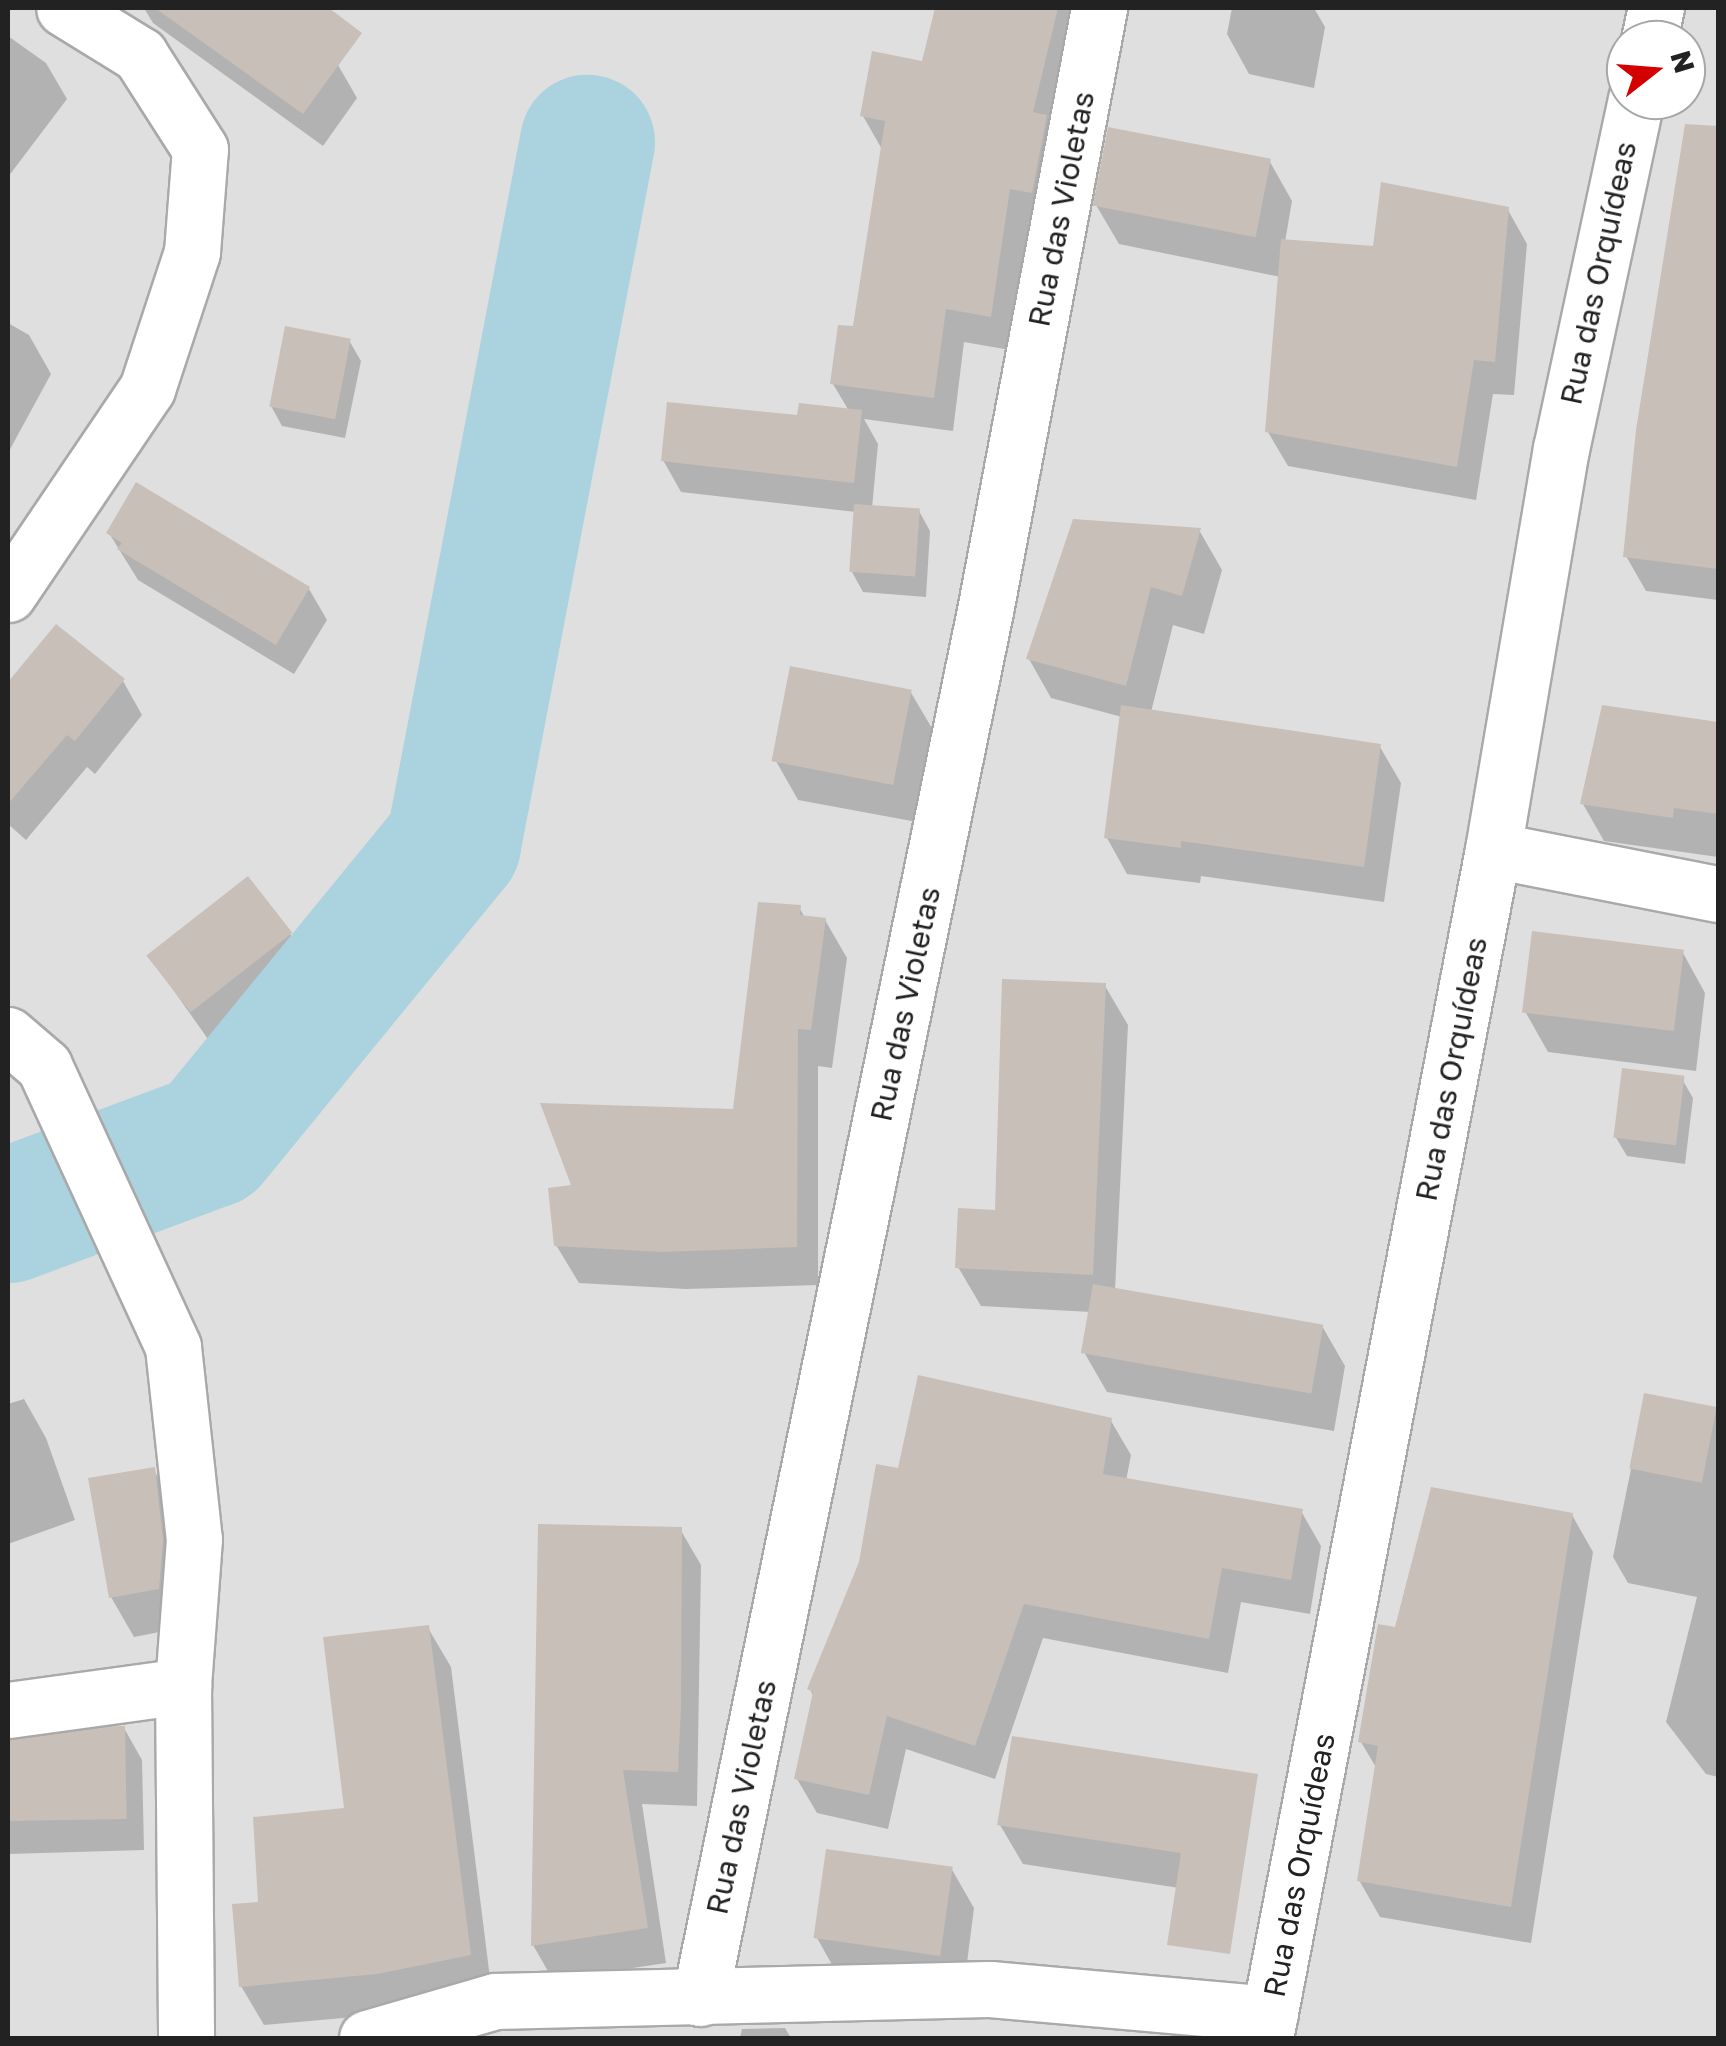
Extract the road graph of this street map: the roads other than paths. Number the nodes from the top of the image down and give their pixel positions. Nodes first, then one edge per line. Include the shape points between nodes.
1 (64, 8) edge
2 (1099, 8) edge
3 (1632, 120) edge
4 (8, 594) edge
5 (1492, 850) junction
6 (1718, 894) edge
7 (8, 1035) edge
8 (184, 1686) junction
9 (8, 1710) edge
10 (700, 1998) junction
11 (1268, 2026) edge
12 (186, 2038) edge
13 (367, 2038) edge

1 - 4 street via 140,55 200,149 192,252 147,389
2 - 10 street, Rua das Violetas via 986,612
3 - 5 street, Rua das Orquídeas via 1560,449
5 - 6 street
5 - 11 street, Rua das Orquídeas
7 - 8 street via 44,1066 173,1347 194,1540
8 - 9 street
8 - 12 street
10 - 11 street via 990,1988
10 - 13 street via 495,2001

